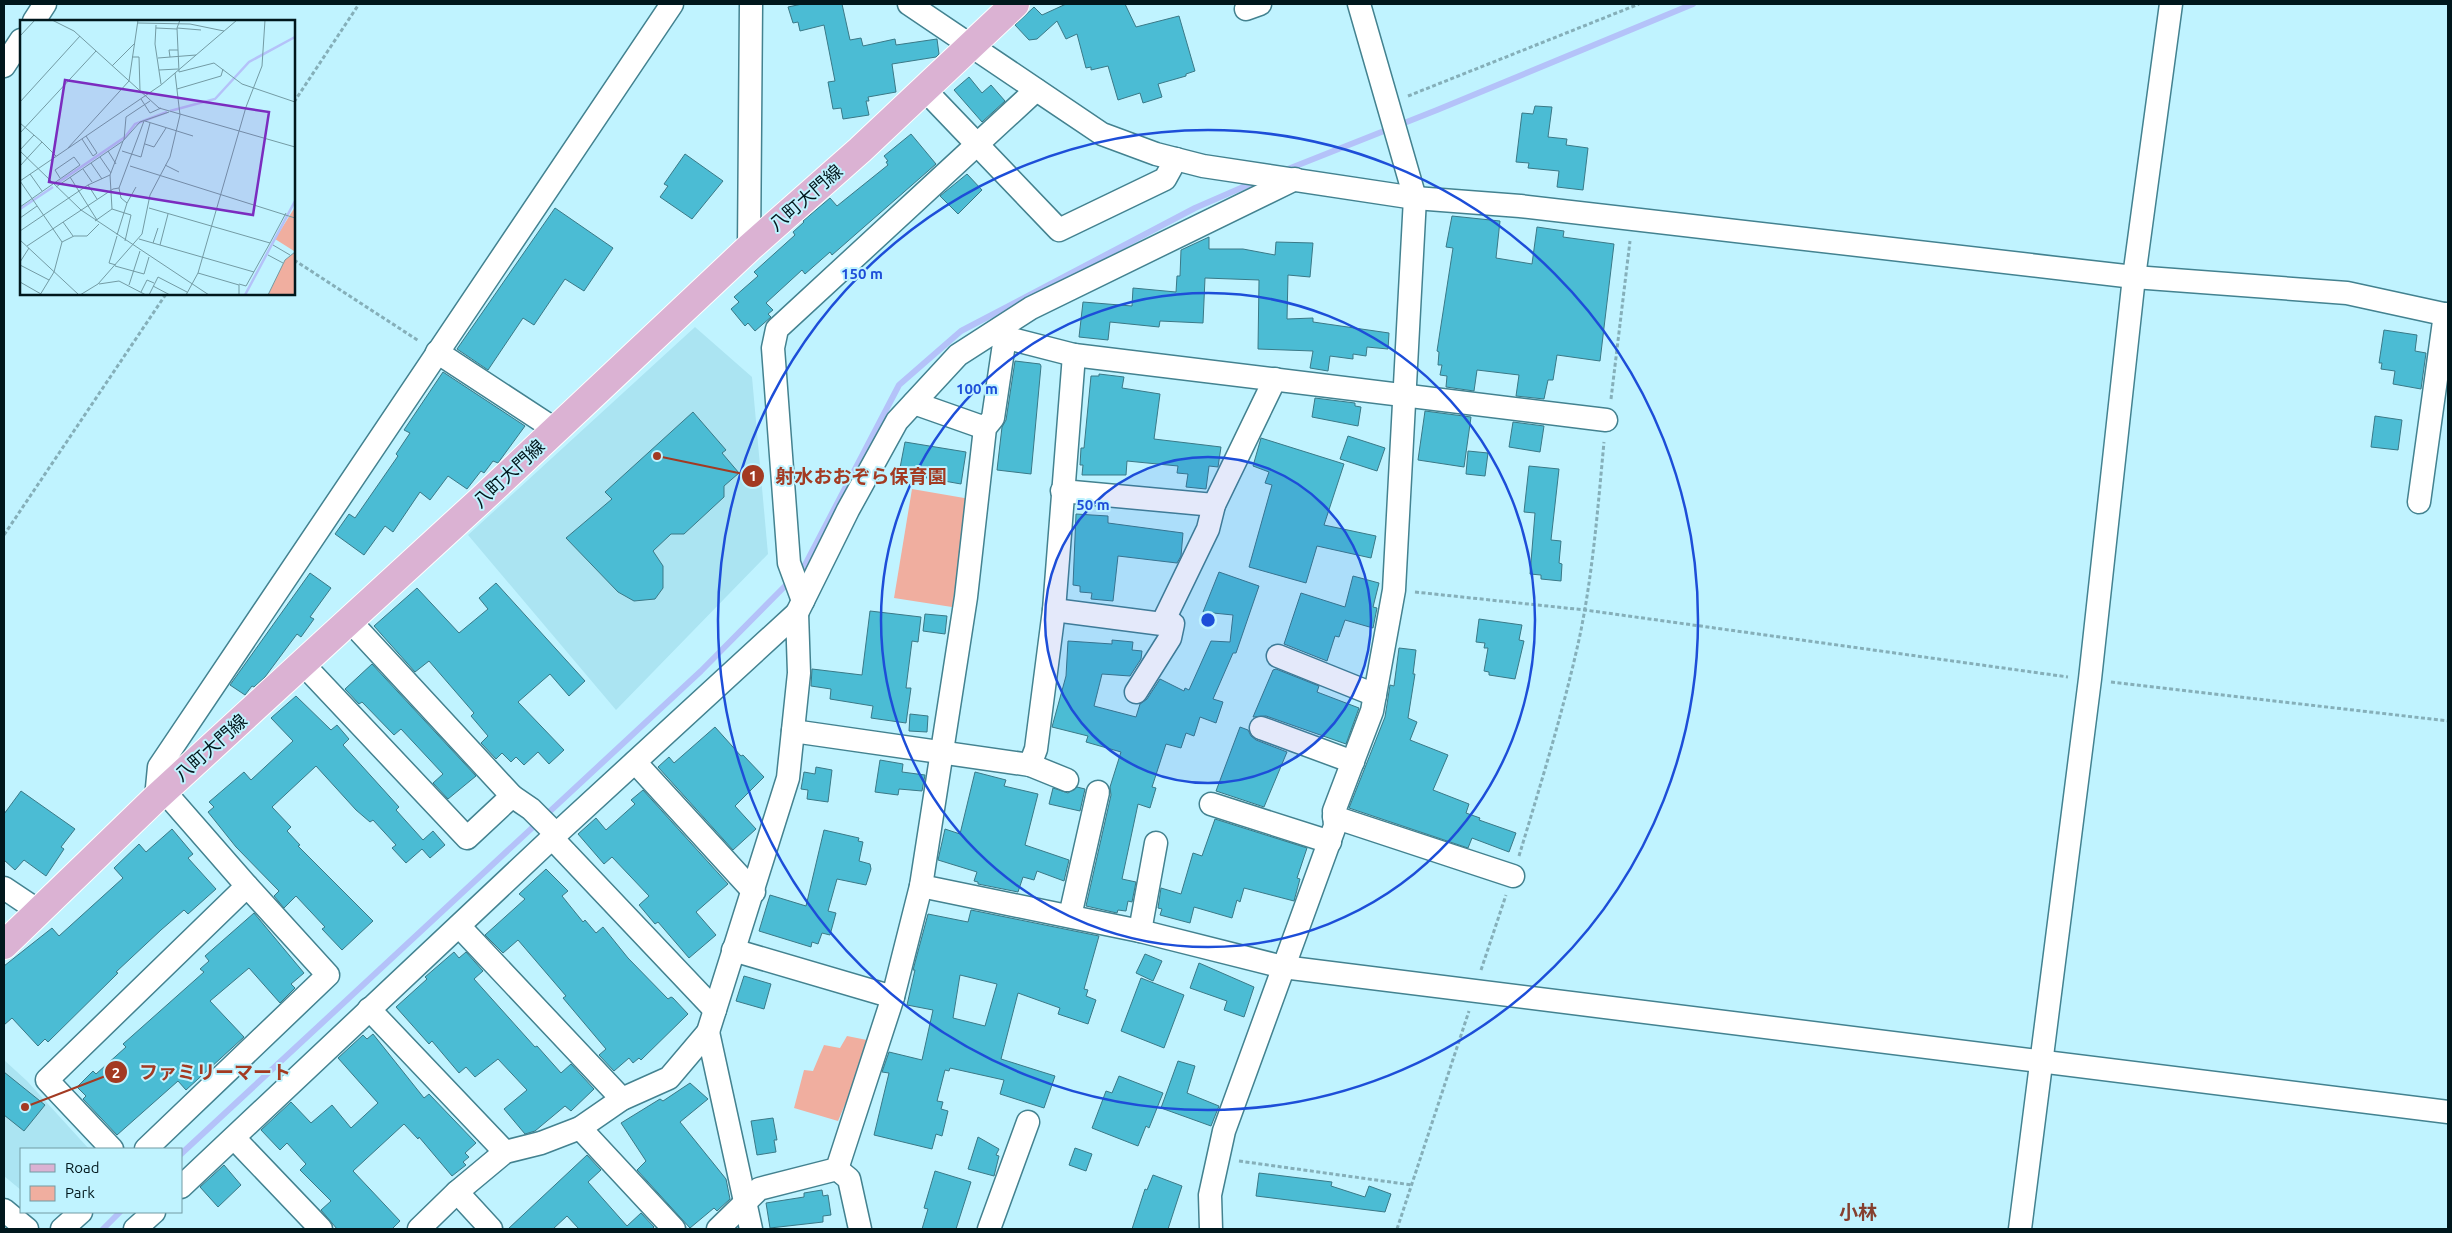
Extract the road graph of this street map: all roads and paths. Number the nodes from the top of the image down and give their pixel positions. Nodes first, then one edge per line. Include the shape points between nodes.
1 (45, 4) edge
2 (359, 4) edge
3 (672, 4) edge
4 (751, 4) edge
5 (909, 4) edge
6 (1015, 4) edge
7 (1359, 4) edge
8 (1639, 4) edge
9 (2171, 4) edge
10 (35, 20) edge
11 (20, 42) edge
12 (970, 47) junction
13 (4, 66) edge
14 (925, 90) junction
15 (1036, 90) junction
16 (295, 100) edge
17 (1388, 104) junction
18 (977, 145) junction
19 (1176, 159) junction
20 (1296, 179) junction
21 (1415, 198) junction
22 (1634, 219) junction
23 (749, 248) junction
24 (295, 261) edge
25 (2134, 277) junction
26 (165, 295) edge
27 (2447, 315) edge
28 (998, 335) junction
29 (437, 352) junction
30 (1074, 355) junction
31 (1275, 379) junction
32 (1406, 395) junction
33 (914, 403) junction
34 (1606, 420) junction
35 (985, 428) junction
36 (556, 430) junction
37 (1062, 491) junction
38 (2419, 502) dead end
39 (1214, 505) junction
40 (4, 535) edge
41 (1394, 590) junction
42 (800, 607) junction
43 (1054, 610) junction
44 (1584, 610) junction
45 (1165, 618) junction
46 (350, 620) junction
47 (1278, 656) dead end
48 (303, 664) junction
49 (2090, 679) junction
50 (1136, 692) dead end
51 (1375, 694) junction
52 (2448, 721) edge
53 (1261, 728) dead end
54 (793, 731) junction
55 (943, 752) junction
56 (635, 762) junction
57 (1353, 762) junction
58 (1030, 765) junction
59 (1067, 780) dead end
60 (1098, 792) dead end
61 (160, 794) junction
62 (512, 796) junction
63 (1211, 804) dead end
64 (1334, 817) junction
65 (546, 826) junction
66 (1330, 842) junction
67 (1156, 843) dead end
68 (1513, 876) junction
69 (247, 886) junction
70 (921, 886) junction
71 (4, 888) edge
72 (754, 892) junction
73 (40, 912) junction
74 (1070, 916) junction
75 (459, 926) junction
76 (1140, 931) junction
77 (4, 945) edge
78 (734, 950) junction
79 (1284, 967) junction
80 (1475, 990) junction
81 (893, 997) junction
82 (369, 1009) junction
83 (715, 1010) junction
84 (708, 1032) junction
85 (2042, 1060) junction
86 (622, 1099) junction
87 (2448, 1112) edge
88 (1028, 1122) dead end
89 (580, 1128) junction
90 (234, 1138) junction
91 (111, 1148) edge
92 (147, 1148) edge
93 (505, 1152) junction
94 (1218, 1159) junction
95 (837, 1169) junction
96 (1412, 1185) junction
97 (182, 1186) edge
98 (457, 1192) junction
99 (745, 1204) junction
100 (4, 1210) edge
101 (79, 1213) edge
102 (153, 1213) edge
103 (27, 1229) edge
104 (62, 1229) edge
105 (135, 1229) edge
106 (321, 1229) edge
107 (419, 1229) edge
108 (491, 1229) edge
109 (674, 1229) edge
110 (718, 1229) edge
111 (751, 1229) edge
112 (860, 1229) edge
113 (989, 1229) edge
114 (1211, 1229) edge
115 (1397, 1229) edge
116 (2020, 1229) edge

1 - 10 street
2 - 16 path
3 - 29 street
4 - 23 street
5 - 12 street
6 - 12 main road, 八町大門線
7 - 17 street
8 - 17 path
9 - 25 street
11 - 13 street
12 - 14 main road, 八町大門線
12 - 15 street
14 - 18 street
14 - 23 main road, 八町大門線
15 - 18 street
15 - 19 street via 1102,134
17 - 21 street
18 - 19 street via 1059,230 1165,179
18 - 42 street via 777,329 773,348 789,563
19 - 20 street
20 - 21 street
20 - 28 street via 1031,308
21 - 22 street
21 - 32 street
22 - 25 street
22 - 34 path
23 - 36 main road, 八町大門線
24 - 29 path
25 - 27 street via 2347,293
25 - 49 street
26 - 40 path
27 - 38 street
28 - 30 street
28 - 33 street via 958,355
28 - 35 street via 993,418
29 - 36 street
29 - 61 street via 160,767
30 - 31 street
30 - 37 street
31 - 32 street
31 - 39 street
32 - 34 street
32 - 41 street
33 - 35 street
33 - 42 street via 897,421
34 - 44 path
35 - 55 street via 966,597
36 - 46 main road, 八町大門線
37 - 39 street
37 - 43 street
39 - 45 street via 1208,529
41 - 44 path
41 - 51 street
42 - 54 street via 799,673
42 - 56 street
43 - 45 street via 1162,624
43 - 58 street via 1036,749
44 - 49 path
44 - 68 path via 1544,774
45 - 50 street via 1173,624 1170,638
46 - 48 main road, 八町大門線
46 - 62 street
47 - 51 street
48 - 61 main road, 八町大門線
48 - 62 street via 467,838
49 - 52 path
49 - 85 street
51 - 57 street
53 - 57 street
54 - 55 street
54 - 72 street via 788,778
55 - 58 street
55 - 70 street
56 - 65 street
56 - 72 street
57 - 64 street
58 - 59 street
60 - 74 street
61 - 69 street
61 - 73 main road, 八町大門線
62 - 65 street
63 - 66 street
64 - 66 street via 1336,826
64 - 68 street
65 - 75 street
65 - 83 street
66 - 79 street
67 - 76 street
68 - 80 path
69 - 91 street via 47,1080
69 - 92 street via 328,975
70 - 74 street
70 - 81 street
71 - 73 street
72 - 78 street
73 - 77 main road, 八町大門線
74 - 76 street
75 - 82 street
75 - 86 street
76 - 79 street
78 - 81 street
78 - 83 street
79 - 80 street
79 - 94 street via 1224,1131
80 - 85 street
80 - 96 path
81 - 95 street
82 - 90 street
82 - 93 street
83 - 84 street
84 - 86 street via 669,1078
84 - 99 street
85 - 87 street
85 - 116 street
86 - 89 street
88 - 113 street
89 - 93 street
89 - 109 street
90 - 97 street
90 - 106 street
93 - 98 street
94 - 96 path
94 - 114 street via 1210,1195
95 - 99 street via 759,1189
95 - 112 street via 849,1179
96 - 115 path
98 - 107 street
98 - 108 street
99 - 110 street
99 - 111 street
100 - 103 street
101 - 104 street
102 - 105 street

